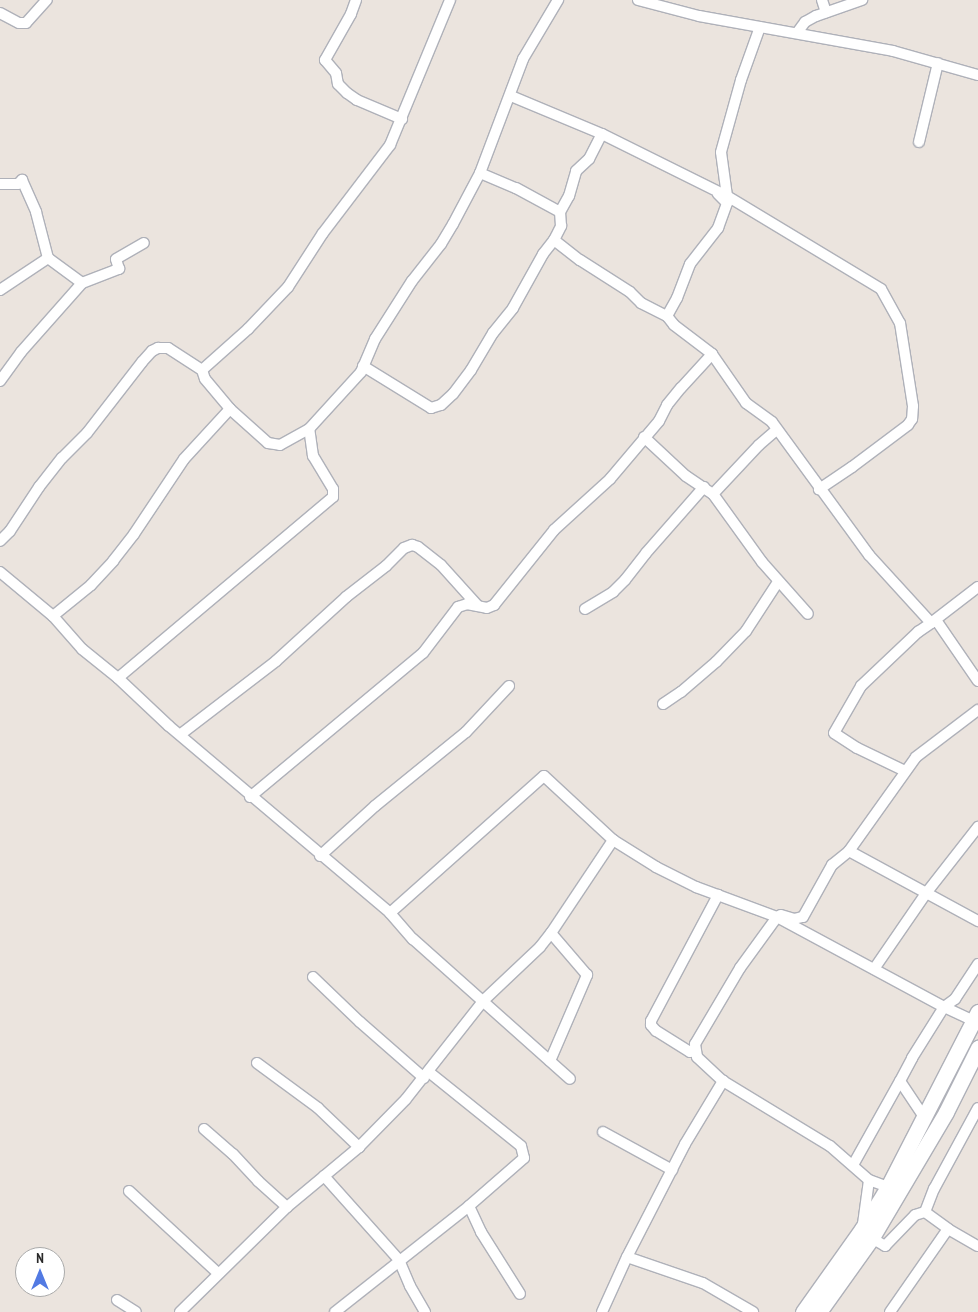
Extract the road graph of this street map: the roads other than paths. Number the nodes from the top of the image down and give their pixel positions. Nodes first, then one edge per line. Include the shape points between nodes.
1 (48, 0) edge
2 (356, 0) edge
3 (450, 0) edge
4 (558, 0) edge
5 (638, 0) edge
6 (822, 0) edge
7 (862, 0) edge
8 (826, 12) junction
9 (0, 13) edge
10 (760, 27) junction
11 (797, 32) junction
12 (938, 63) junction
13 (978, 75) edge
14 (511, 96) junction
15 (402, 118) junction
16 (602, 134) junction
17 (919, 142) dead end
18 (480, 173) junction
19 (0, 184) edge
20 (715, 191) junction
21 (727, 196) junction
22 (560, 212) junction
23 (554, 240) junction
24 (144, 244) dead end
25 (48, 258) junction
26 (82, 283) junction
27 (0, 290) edge
28 (667, 316) junction
29 (712, 354) junction
30 (363, 366) junction
31 (202, 370) junction
32 (0, 381) edge
33 (230, 409) junction
34 (309, 429) junction
35 (776, 430) junction
36 (644, 437) junction
37 (819, 489) junction
38 (709, 491) junction
39 (0, 541) edge
40 (0, 572) edge
41 (778, 582) junction
42 (978, 587) edge
43 (478, 606) junction
44 (585, 609) dead end
45 (808, 614) dead end
46 (53, 616) junction
47 (936, 620) junction
48 (118, 678) junction
49 (978, 681) edge
50 (508, 686) dead end
51 (663, 704) dead end
52 (978, 710) edge
53 (181, 734) junction
54 (905, 771) junction
55 (250, 797) junction
56 (978, 827) edge
57 (613, 840) junction
58 (849, 850) junction
59 (320, 856) junction
60 (927, 892) junction
61 (718, 895) junction
62 (390, 914) junction
63 (777, 918) junction
64 (978, 921) edge
65 (551, 933) junction
66 (978, 964) edge
67 (874, 969) junction
68 (313, 977) dead end
69 (484, 1000) junction
70 (944, 1008) junction
71 (976, 1016) edge
72 (978, 1048) edge
73 (694, 1050) junction
74 (550, 1061) junction
75 (257, 1063) dead end
76 (427, 1075) junction
77 (570, 1079) dead end
78 (723, 1081) junction
79 (900, 1082) junction
80 (978, 1108) edge
81 (924, 1117) junction
82 (204, 1129) dead end
83 (603, 1132) dead end
84 (359, 1147) junction
85 (853, 1165) junction
86 (672, 1170) junction
87 (324, 1176) junction
88 (869, 1180) junction
89 (888, 1187) junction
90 (129, 1191) dead end
91 (469, 1206) junction
92 (287, 1208) junction
93 (925, 1212) junction
94 (948, 1229) junction
95 (866, 1234) junction
96 (978, 1246) edge
97 (627, 1257) junction
98 (399, 1260) junction
99 (218, 1273) junction
100 (520, 1294) dead end
101 (117, 1300) dead end
102 (136, 1312) edge
103 (180, 1312) edge
104 (335, 1312) edge
105 (425, 1312) edge
106 (602, 1312) edge
107 (753, 1312) edge
108 (803, 1312) edge
109 (819, 1312) edge
110 (890, 1312) edge

1 - 9 street via 26,22 19,23
2 - 15 street via 325,60 336,72 338,84 346,93
3 - 15 street
4 - 14 street via 523,59
5 - 10 street
6 - 8 street
7 - 8 street
8 - 11 street via 805,22
10 - 11 street
10 - 21 street via 740,80 721,152
11 - 12 street
12 - 13 street
12 - 17 street
14 - 16 street
14 - 18 street
15 - 31 street via 390,145 323,233 288,287
16 - 20 street
16 - 22 street via 589,158 576,171 569,196
18 - 22 street
18 - 30 street via 441,244 412,281 375,339
19 - 25 street via 18,184 22,180 36,212
20 - 21 street
20 - 28 street via 726,203 718,228 690,264
21 - 37 street via 881,289 900,323 913,406 912,419
22 - 23 street via 561,226
23 - 28 street via 641,303
23 - 30 street via 471,370 441,405 431,408
24 - 26 street via 116,259 119,269
25 - 26 street
25 - 27 street
26 - 32 street via 21,352
28 - 29 street
29 - 35 street via 746,403 772,422
29 - 36 street
30 - 34 street via 348,388
31 - 33 street via 205,380
31 - 39 street via 168,348 152,350 87,433 62,458
33 - 34 street via 274,445
33 - 46 street via 184,459 113,561 91,585
34 - 48 street via 313,456 333,490 333,497
35 - 37 street
35 - 38 street
36 - 38 street via 686,476
36 - 43 street via 610,479 554,530 494,605 487,608
37 - 47 street via 874,562 931,623
38 - 41 street
38 - 44 street via 646,553 613,592
40 - 46 street
41 - 45 street
41 - 51 street via 746,631 716,662
42 - 47 street
43 - 53 street via 442,565 418,547 404,548 276,661
43 - 55 street via 467,604 458,608 423,653
46 - 48 street via 82,649
47 - 49 street
47 - 54 street via 918,632 861,686 834,733
48 - 53 street
50 - 59 street via 466,732 375,806
52 - 54 street via 930,745
53 - 55 street
54 - 58 street
55 - 59 street
56 - 60 street
57 - 61 street via 656,867
57 - 62 street via 541,776
57 - 65 street
58 - 60 street
58 - 63 street via 832,865 803,917 794,919 781,915
59 - 62 street
60 - 64 street
60 - 67 street
61 - 63 street
61 - 73 street via 651,1021 656,1032 690,1052
62 - 69 street via 413,939
63 - 67 street
63 - 73 street via 740,968
65 - 69 street
65 - 74 street via 587,975
66 - 70 street via 955,999
67 - 70 street
68 - 76 street via 360,1022
69 - 74 street
69 - 76 street
70 - 71 street
70 - 79 street
71 - 81 main road
72 - 95 main road via 946,1112
73 - 78 street via 701,1063
74 - 77 street
75 - 84 street via 318,1108
76 - 84 street
76 - 91 street via 524,1150 524,1158
78 - 85 street via 801,1127
78 - 86 street
79 - 81 street
79 - 85 street
80 - 93 street
81 - 89 main road
82 - 92 street
83 - 86 street
84 - 87 street
85 - 88 street
86 - 97 street
87 - 92 street
87 - 98 street
88 - 89 street
88 - 95 street
89 - 95 main road
90 - 99 street
91 - 98 street
91 - 100 street via 481,1232
92 - 99 street
93 - 94 street
93 - 95 street via 915,1215 889,1244 882,1246
94 - 96 street
94 - 110 street
95 - 108 main road
95 - 109 main road
97 - 106 street
97 - 107 street via 703,1283
98 - 104 street
98 - 105 street
99 - 103 street
101 - 102 street

